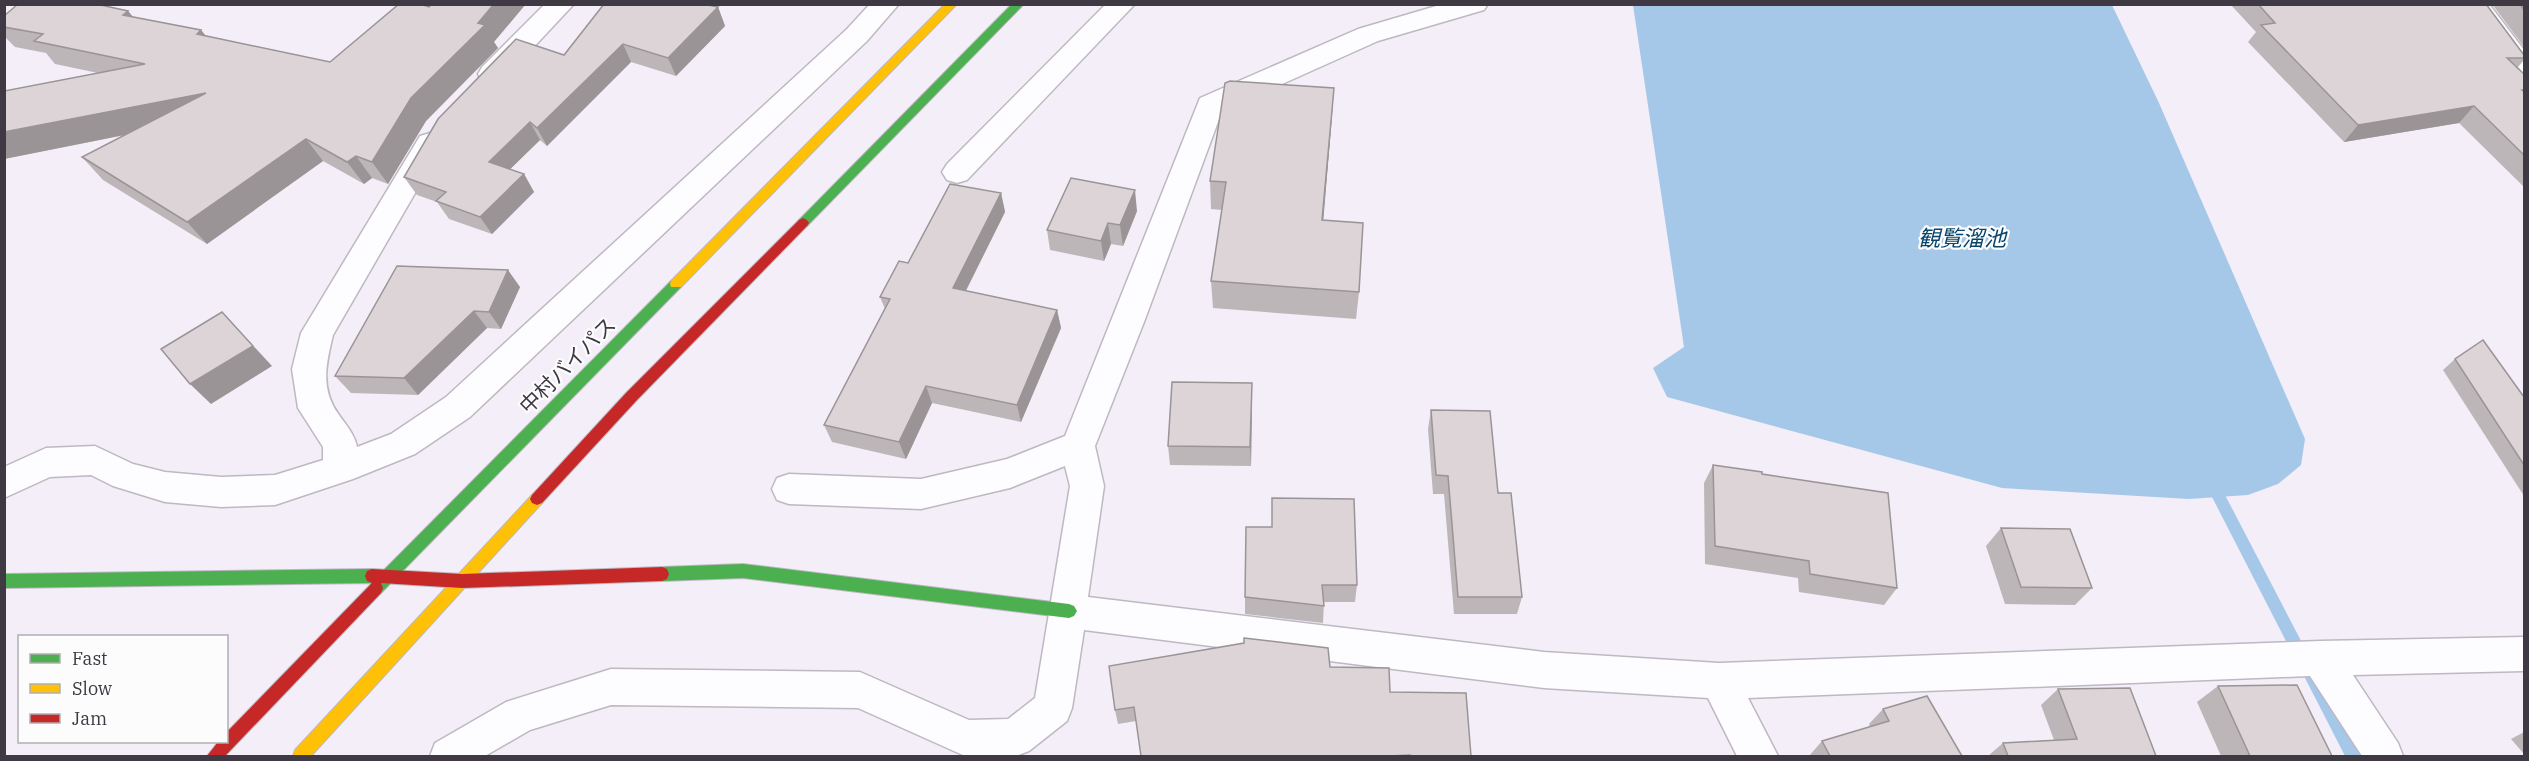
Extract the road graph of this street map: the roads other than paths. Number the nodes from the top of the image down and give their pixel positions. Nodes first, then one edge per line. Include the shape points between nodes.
1 (561, 4) edge
2 (886, 4) edge
3 (952, 4) edge
4 (1019, 4) edge
5 (1122, 4) edge
6 (1475, 4) edge
7 (2474, 4) edge
8 (2524, 68) edge
9 (471, 95) edge
10 (446, 121) edge
11 (957, 172) dead end
12 (1078, 446) junction
13 (340, 469) junction
14 (4, 483) edge
15 (789, 489) dead end
16 (388, 576) junction
17 (4, 581) edge
18 (462, 581) junction
19 (1069, 611) junction
20 (2524, 654) edge
21 (2320, 658) junction
22 (1719, 681) junction
23 (228, 742) edge
24 (227, 743) edge
25 (1016, 747) edge
26 (215, 756) edge
27 (301, 756) edge
28 (450, 756) edge
29 (1758, 756) edge
30 (2384, 756) edge

1 - 9 street
2 - 13 street via 458,407 403,444
3 - 16 main road, 中村バイパス
4 - 18 main road via 631,397
5 - 11 street
6 - 12 street via 1368,35 1210,105
7 - 8 street
10 - 13 street via 317,333 308,369 315,408 340,444
12 - 15 street via 1010,472 921,494
12 - 19 street via 1087,486
13 - 14 street via 275,490 221,492 165,487 125,476 94,460 46,463
16 - 17 main road
16 - 18 main road
16 - 23 main road, 中村バイパス
18 - 19 main road via 743,572
18 - 27 main road
19 - 22 street via 1544,670
19 - 25 street via 1053,708
20 - 21 street
21 - 22 street
21 - 30 street
22 - 29 street
24 - 26 main road, 中村バイパス
25 - 28 street via 969,739 860,690 611,687 520,715

